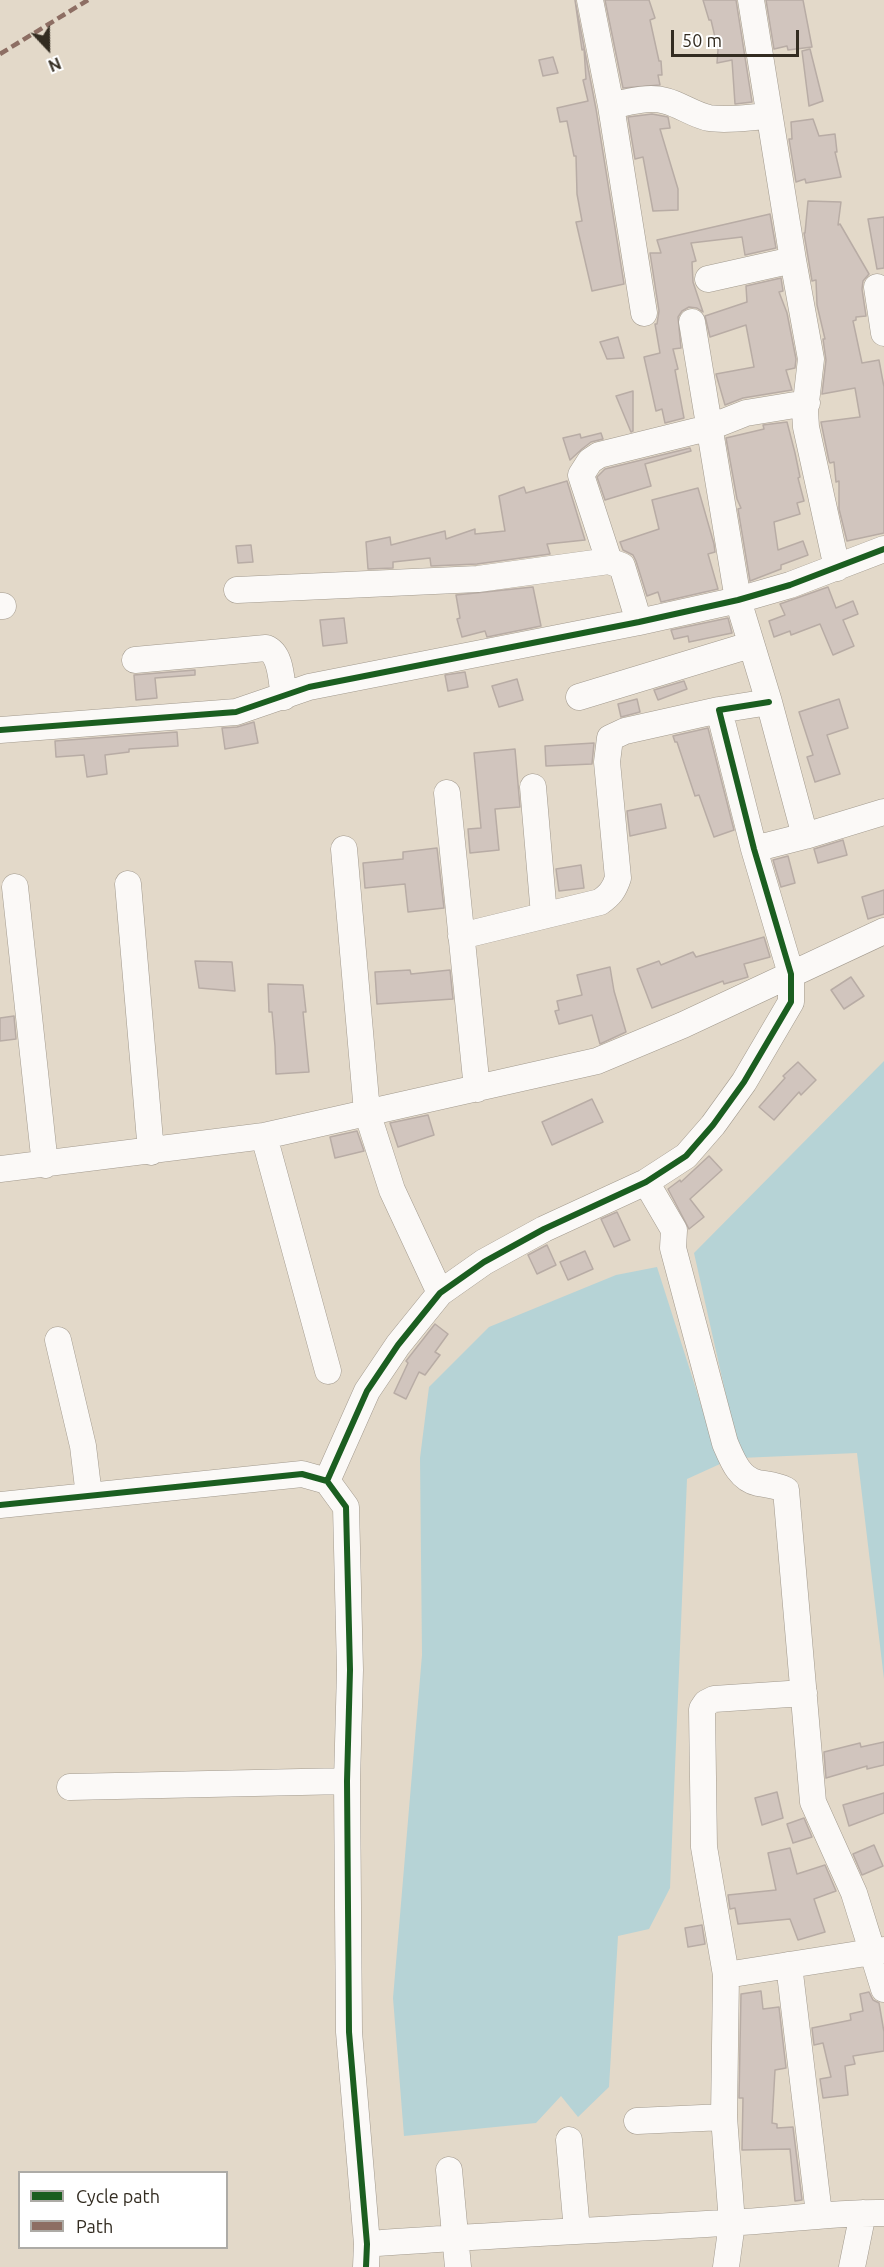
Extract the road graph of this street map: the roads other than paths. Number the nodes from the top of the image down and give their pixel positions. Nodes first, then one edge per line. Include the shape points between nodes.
1 (590, 0) edge
2 (751, 0) edge
3 (611, 106) junction
4 (769, 116) junction
5 (793, 260) junction
6 (708, 279) dead end
7 (877, 286) dead end
8 (644, 313) dead end
9 (692, 322) dead end
10 (884, 333) edge
11 (807, 403) junction
12 (708, 428) junction
13 (884, 549) edge
14 (609, 561) junction
15 (837, 568) junction
16 (237, 590) dead end
17 (738, 600) junction
18 (639, 622) junction
19 (750, 645) junction
20 (135, 660) dead end
21 (284, 697) junction
22 (579, 697) dead end
23 (770, 702) junction
24 (719, 710) junction
25 (0, 730) edge
26 (533, 787) dead end
27 (447, 793) dead end
28 (884, 812) edge
29 (805, 836) junction
30 (344, 849) dead end
31 (754, 849) junction
32 (128, 884) dead end
33 (15, 886) dead end
34 (544, 915) junction
35 (884, 931) edge
36 (461, 936) junction
37 (790, 974) junction
38 (477, 1089) junction
39 (367, 1112) junction
40 (264, 1136) junction
41 (151, 1152) junction
42 (45, 1165) junction
43 (0, 1169) edge
44 (646, 1182) junction
45 (440, 1293) junction
46 (58, 1340) dead end
47 (328, 1371) dead end
48 (327, 1481) junction
49 (89, 1496) junction
50 (0, 1506) edge
51 (804, 1693) junction
52 (347, 1781) junction
53 (70, 1788) dead end
54 (879, 1950) edge
55 (789, 1965) junction
56 (726, 1975) junction
57 (884, 1989) edge
58 (724, 2117) junction
59 (637, 2121) dead end
60 (569, 2140) dead end
61 (449, 2170) dead end
62 (873, 2213) edge
63 (819, 2214) junction
64 (732, 2223) junction
65 (577, 2231) junction
66 (456, 2237) junction
67 (366, 2256) edge
68 (458, 2267) edge
69 (726, 2267) edge
70 (852, 2267) edge

1 - 3 street
2 - 4 street
3 - 4 street via 657,99 706,117
3 - 8 street
4 - 5 street
5 - 6 street
5 - 11 street via 811,360
7 - 10 street
9 - 12 street
11 - 12 street via 746,413
11 - 15 street via 806,427
12 - 14 street via 599,455 584,468 581,474
12 - 17 street
13 - 15 street
14 - 16 street via 478,579
14 - 18 street via 622,566
15 - 17 street
17 - 18 street
17 - 19 street
18 - 21 street via 309,687
19 - 22 street
19 - 23 street
20 - 21 street via 266,648 277,657
21 - 25 street via 236,712
23 - 24 street
23 - 29 street
24 - 31 street
24 - 34 street via 626,730 610,738 607,762 618,878 615,889 600,902
26 - 34 street
27 - 36 street
28 - 29 street
29 - 31 street
30 - 39 street
31 - 37 street
32 - 41 street
33 - 42 street
34 - 36 street
35 - 37 street
36 - 38 street
37 - 38 street via 597,1061
37 - 44 street via 791,1002 744,1082 686,1156
38 - 39 street
39 - 40 street
39 - 45 street via 392,1190
40 - 41 street
40 - 47 street
41 - 42 street
42 - 43 street
44 - 45 street via 534,1235 484,1262
44 - 51 street via 674,1230 673,1248 733,1463 755,1483 774,1484 786,1490
45 - 48 street via 398,1345 368,1391
46 - 49 street via 83,1446
48 - 49 street via 302,1474
48 - 52 street via 346,1507 350,1670
49 - 50 street
51 - 54 street via 813,1802
51 - 56 street via 714,1699 702,1709 704,1847
52 - 53 street
52 - 67 street via 349,2032
54 - 55 street
54 - 57 street
55 - 56 street
55 - 63 street
56 - 58 street
58 - 59 street
58 - 64 street
60 - 65 street
61 - 66 street
62 - 63 street
62 - 70 street
63 - 64 street
64 - 65 street
64 - 69 street
65 - 66 street
66 - 67 street
66 - 68 street

